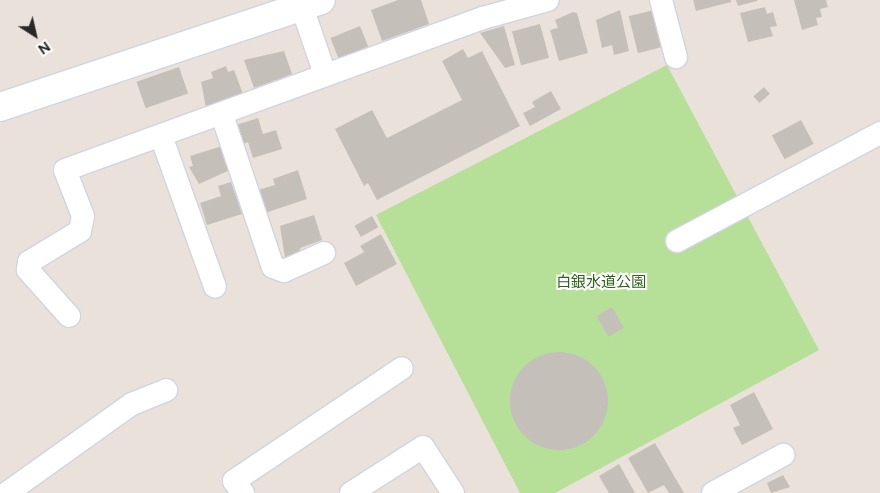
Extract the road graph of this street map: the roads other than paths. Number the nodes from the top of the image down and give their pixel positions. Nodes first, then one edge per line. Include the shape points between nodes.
1 (548, 0) edge
2 (661, 0) edge
3 (312, 3) edge
4 (676, 56) dead end
5 (326, 74) junction
6 (0, 107) edge
7 (222, 115) junction
8 (880, 133) edge
9 (161, 136) junction
10 (677, 241) dead end
11 (324, 253) dead end
12 (215, 287) dead end
13 (69, 316) dead end
14 (402, 368) dead end
15 (166, 390) dead end
16 (783, 455) dead end
17 (7, 493) edge
18 (242, 493) edge
19 (351, 493) edge
20 (452, 493) edge
21 (713, 493) edge

1 - 5 street via 483,18
2 - 4 street
3 - 5 street
3 - 6 street
5 - 7 street
7 - 9 street
7 - 11 street via 273,267 284,272
8 - 10 street
9 - 12 street
9 - 13 street via 65,170 83,216 80,231 29,262 28,270
14 - 18 street via 234,481
15 - 17 street via 132,404
16 - 21 street
19 - 20 street via 423,447

